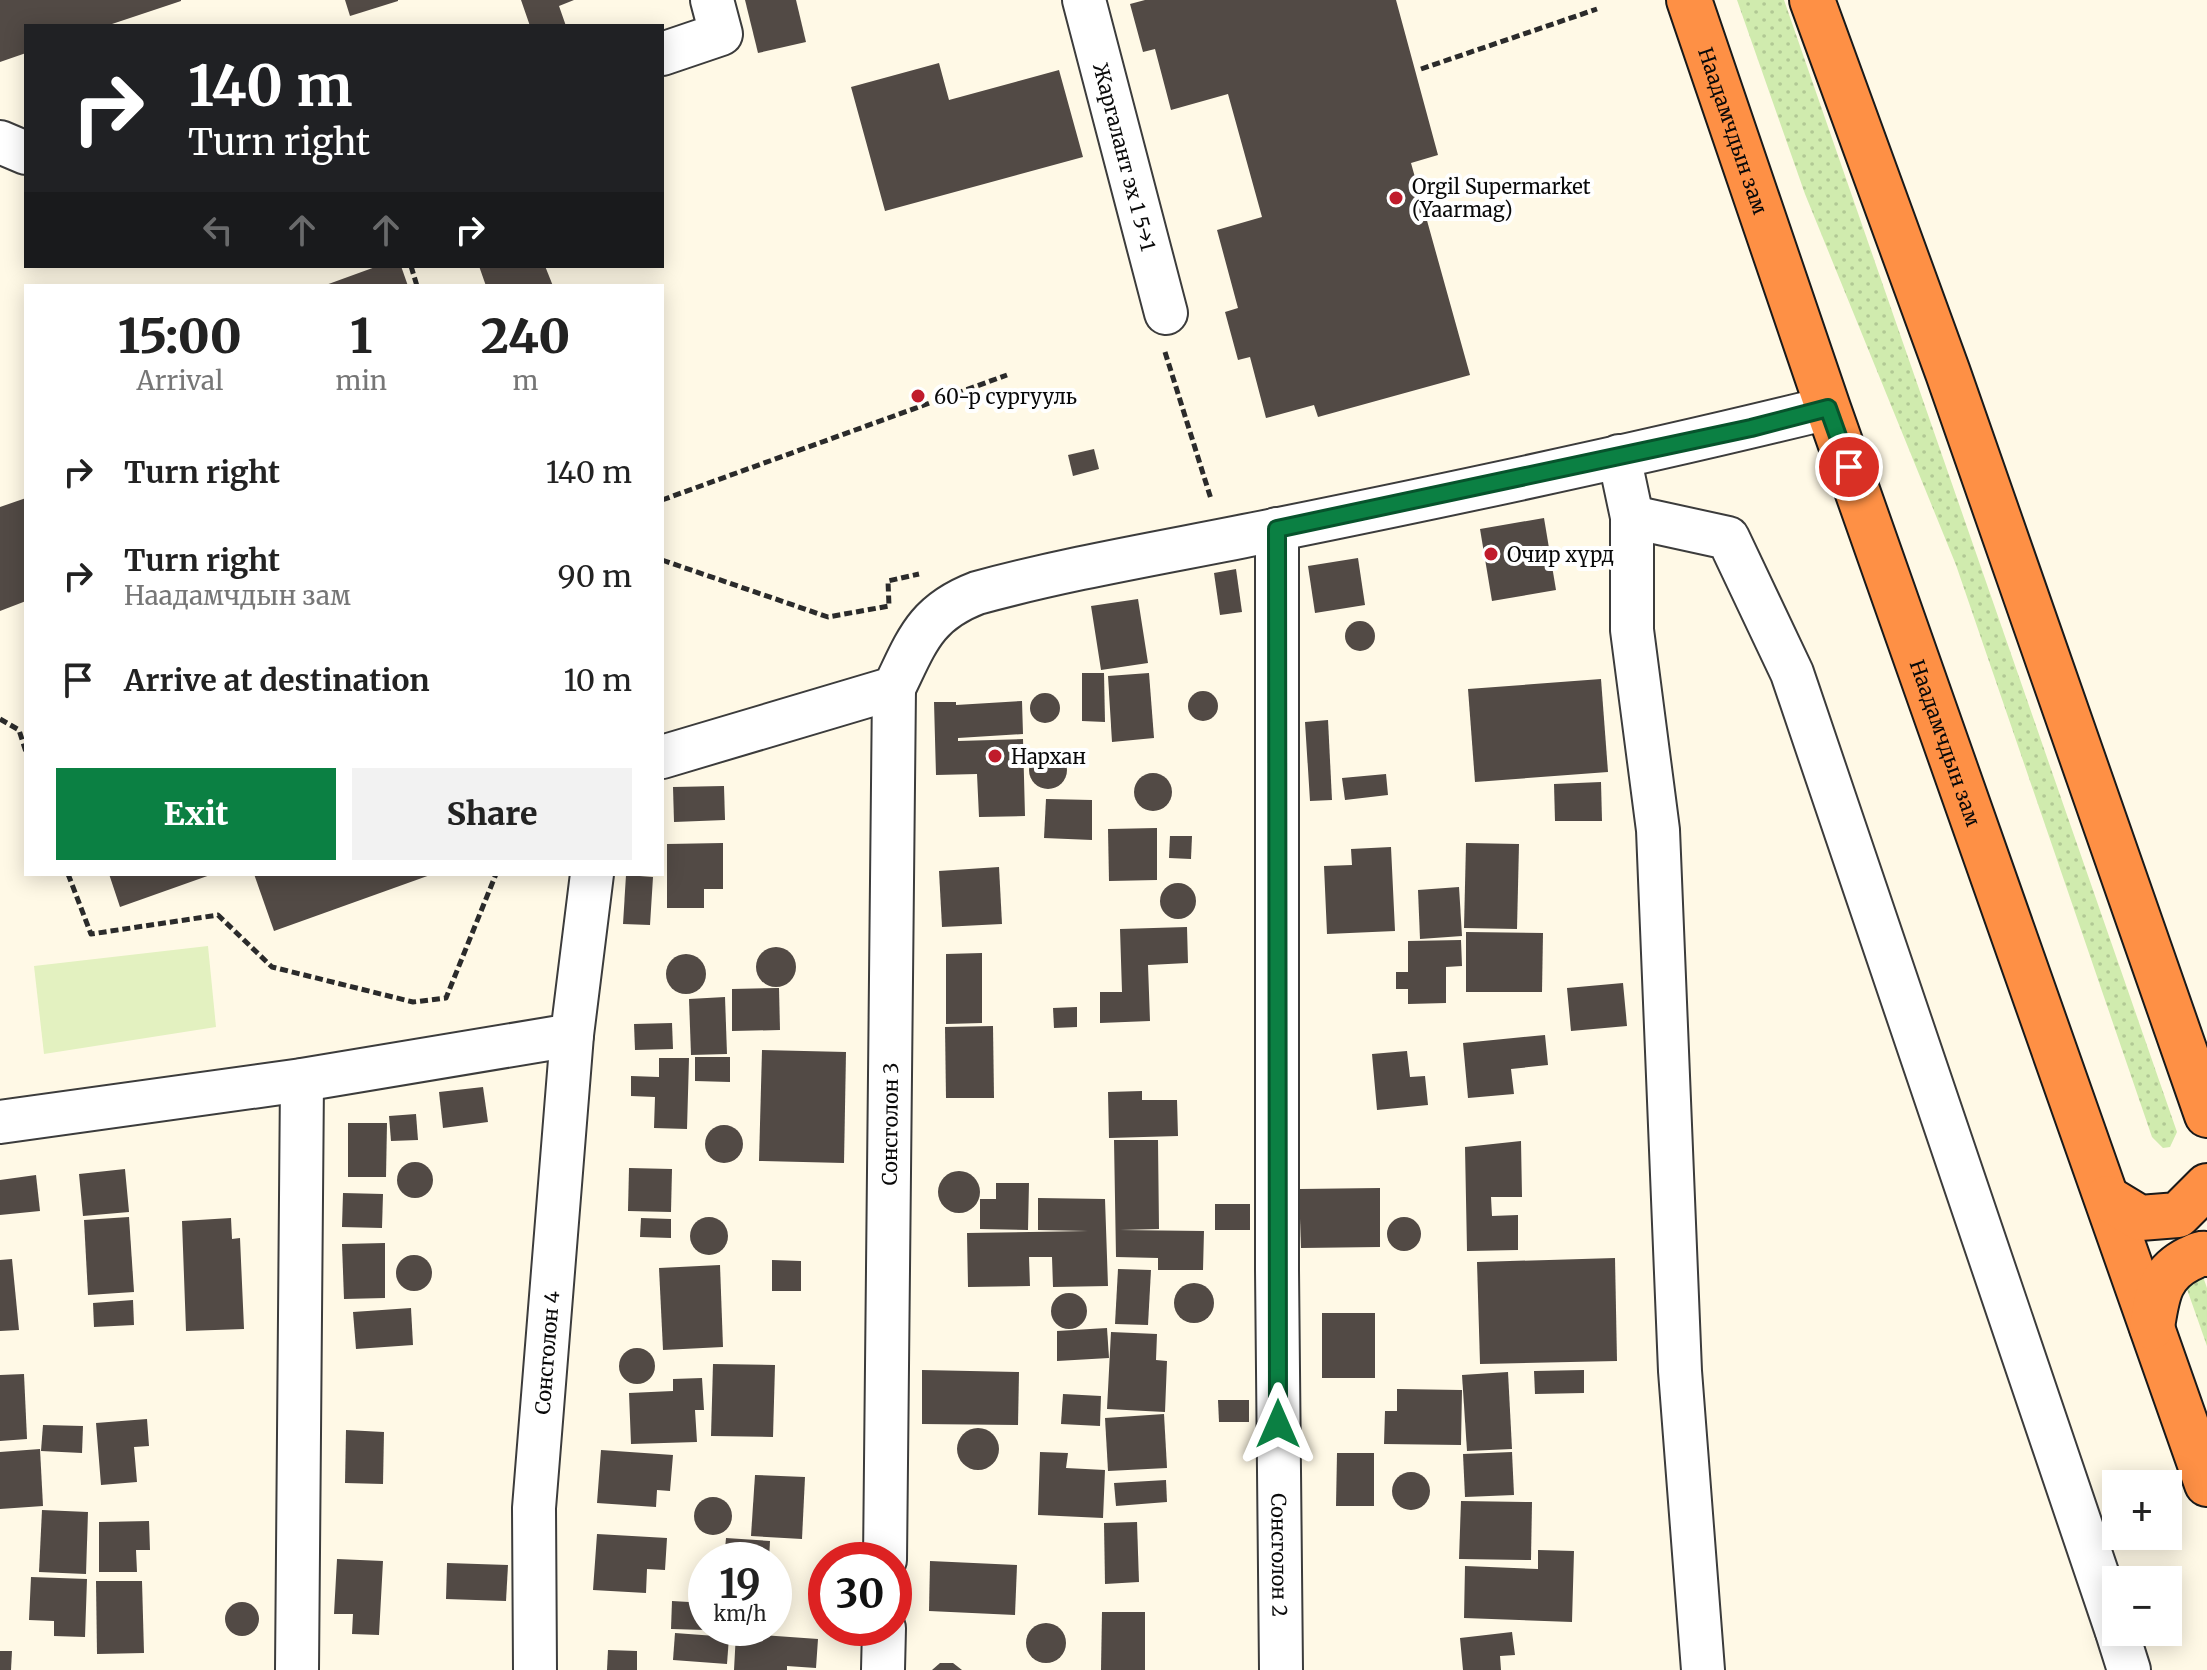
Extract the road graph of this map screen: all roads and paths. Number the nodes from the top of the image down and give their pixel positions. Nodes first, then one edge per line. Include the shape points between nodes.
1 (712, 0) edge
2 (1084, 0) edge
3 (1689, 0) edge
4 (1812, 0) edge
5 (1597, 9) dead end
6 (664, 53) edge
7 (1421, 69) dead end
8 (0, 142) edge
9 (24, 152) edge
10 (1165, 332) joint
11 (1007, 375) dead end
12 (1828, 408) junction
13 (1619, 456) junction
14 (664, 499) edge
15 (1213, 504) dead end
16 (1632, 517) junction
17 (1277, 529) junction
18 (664, 561) edge
19 (934, 571) dead end
20 (894, 688) junction
21 (0, 719) edge
22 (24, 746) edge
23 (664, 756) edge
24 (69, 876) edge
25 (495, 876) edge
26 (592, 876) edge
27 (572, 1035) junction
28 (302, 1080) junction
29 (2207, 1115) edge
30 (0, 1122) edge
31 (2207, 1186) edge
32 (2107, 1198) junction
33 (2207, 1254) edge
34 (2152, 1327) junction
35 (2207, 1484) edge
36 (885, 1542) edge
37 (2102, 1590) edge
38 (884, 1646) edge
39 (2121, 1646) edge
40 (297, 1670) edge
41 (535, 1670) edge
42 (883, 1670) edge
43 (1281, 1670) edge
44 (1703, 1670) edge
45 (2129, 1670) edge

1 - 6 street via 721,34
2 - 10 street, Жаргалант эх 1 5→1
3 - 12 highway, Наадамчдын зам
4 - 29 highway
5 - 7 path
8 - 9 street
10 - 15 path
11 - 14 path
12 - 13 street
12 - 32 highway, Наадамчдын зам
13 - 16 street
13 - 17 street
16 - 37 street via 1728,538 1792,673
16 - 44 street via 1632,630 1658,830 1680,1371
17 - 20 street via 1134,556 961,599 925,628
17 - 43 street, Сонсголон 2
18 - 19 path via 828,617 889,606 888,581
20 - 23 street
20 - 36 street, Сонсголон 3
21 - 22 path via 19,730
24 - 25 path via 91,934 218,915 272,967 413,1002 446,998
26 - 27 street, Сонсголон 4
27 - 28 street
27 - 41 street, Сонсголон 4 via 534,1508
28 - 30 street
28 - 40 street
31 - 32 highway via 2178,1215 2140,1218
32 - 34 highway, Наадамчдын зам
33 - 34 highway via 2174,1267 2159,1290
34 - 35 highway, Наадамчдын зам
38 - 42 street
39 - 45 street

